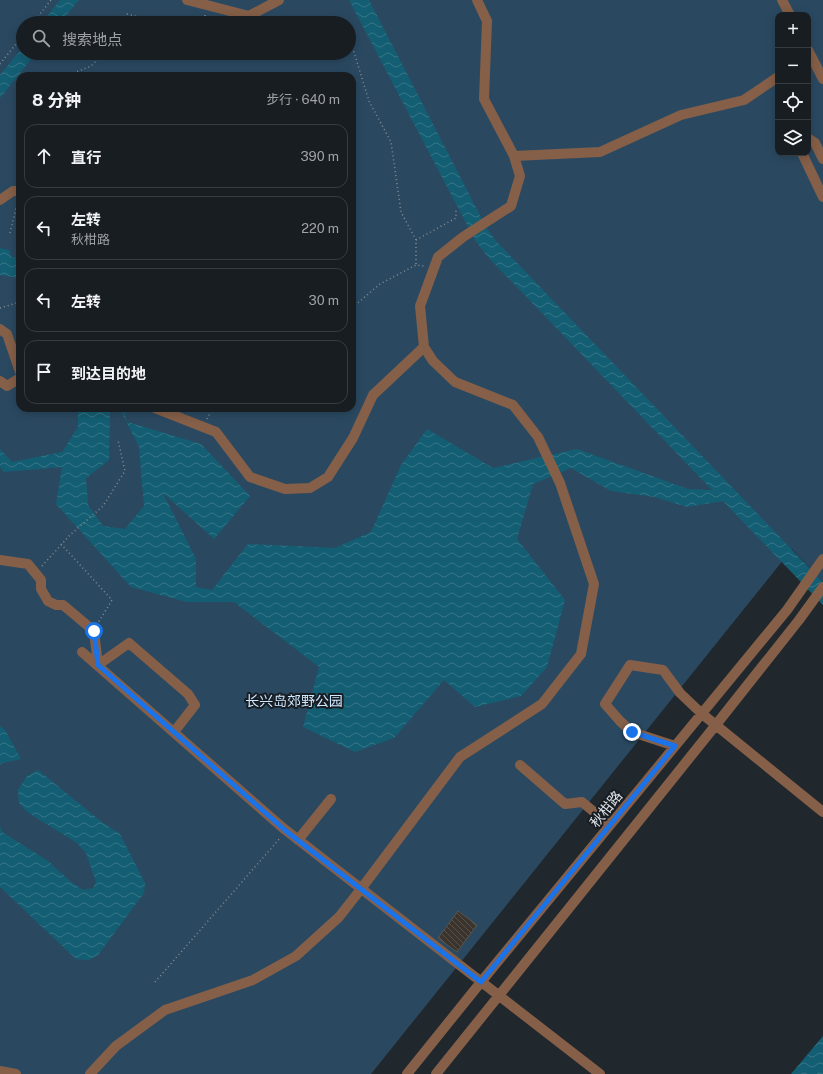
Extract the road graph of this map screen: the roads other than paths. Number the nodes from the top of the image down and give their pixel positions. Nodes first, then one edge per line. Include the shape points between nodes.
1 (186, 0) edge
2 (279, 0) edge
3 (477, 0) edge
4 (782, 0) edge
5 (788, 12) edge
6 (811, 58) edge
7 (775, 79) edge
8 (823, 79) edge
9 (811, 140) edge
10 (514, 156) junction
11 (803, 156) edge
12 (823, 159) edge
13 (16, 191) edge
14 (823, 197) edge
15 (0, 200) edge
16 (0, 329) edge
17 (424, 347) junction
18 (16, 360) edge
19 (16, 380) edge
20 (0, 381) edge
21 (165, 412) edge
22 (823, 559) edge
23 (0, 560) edge
24 (823, 587) edge
25 (82, 652) dead end
26 (98, 665) junction
27 (701, 714) junction
28 (715, 726) junction
29 (174, 732) junction
30 (675, 746) junction
31 (520, 765) dead end
32 (331, 799) dead end
33 (823, 812) edge
34 (610, 825) junction
35 (298, 840) junction
36 (361, 889) junction
37 (481, 982) junction
38 (499, 996) junction
39 (0, 1071) edge
40 (16, 1074) edge
41 (90, 1074) edge
42 (407, 1074) edge
43 (436, 1074) edge
44 (600, 1074) edge

1 - 2 street via 249,16
3 - 10 street via 486,21 484,99
4 - 5 street
6 - 8 street
7 - 10 street via 744,100 681,115 600,152
9 - 12 street
10 - 17 street via 520,176 511,206 438,257 420,306
11 - 14 street
13 - 15 street
16 - 18 street via 7,334
17 - 21 street via 373,395 353,438 328,477 310,488 286,489 250,477 216,432
17 - 36 street via 432,361 455,382 513,405 538,437 560,483 594,584 580,654 542,704 460,757
19 - 20 street via 7,386
22 - 27 street, 秋柑路 via 787,610
23 - 26 street via 28,564 41,580 41,590 48,601 64,605 94,631
24 - 28 street
25 - 26 street
26 - 29 street
26 - 29 street via 129,643 188,694 196,705
27 - 28 street
27 - 30 street, 秋柑路
27 - 30 street via 680,693 663,670 630,665 605,704 632,732
28 - 33 street
28 - 38 street
29 - 35 street
30 - 34 street, 秋柑路
31 - 34 street via 565,804 582,802
32 - 35 street
34 - 37 street, 秋柑路
35 - 36 street
36 - 37 street
36 - 41 street via 339,917 296,956 253,980 165,1010 116,1046
37 - 38 street
37 - 42 street, 秋柑路
38 - 43 street
38 - 44 street
39 - 40 street

